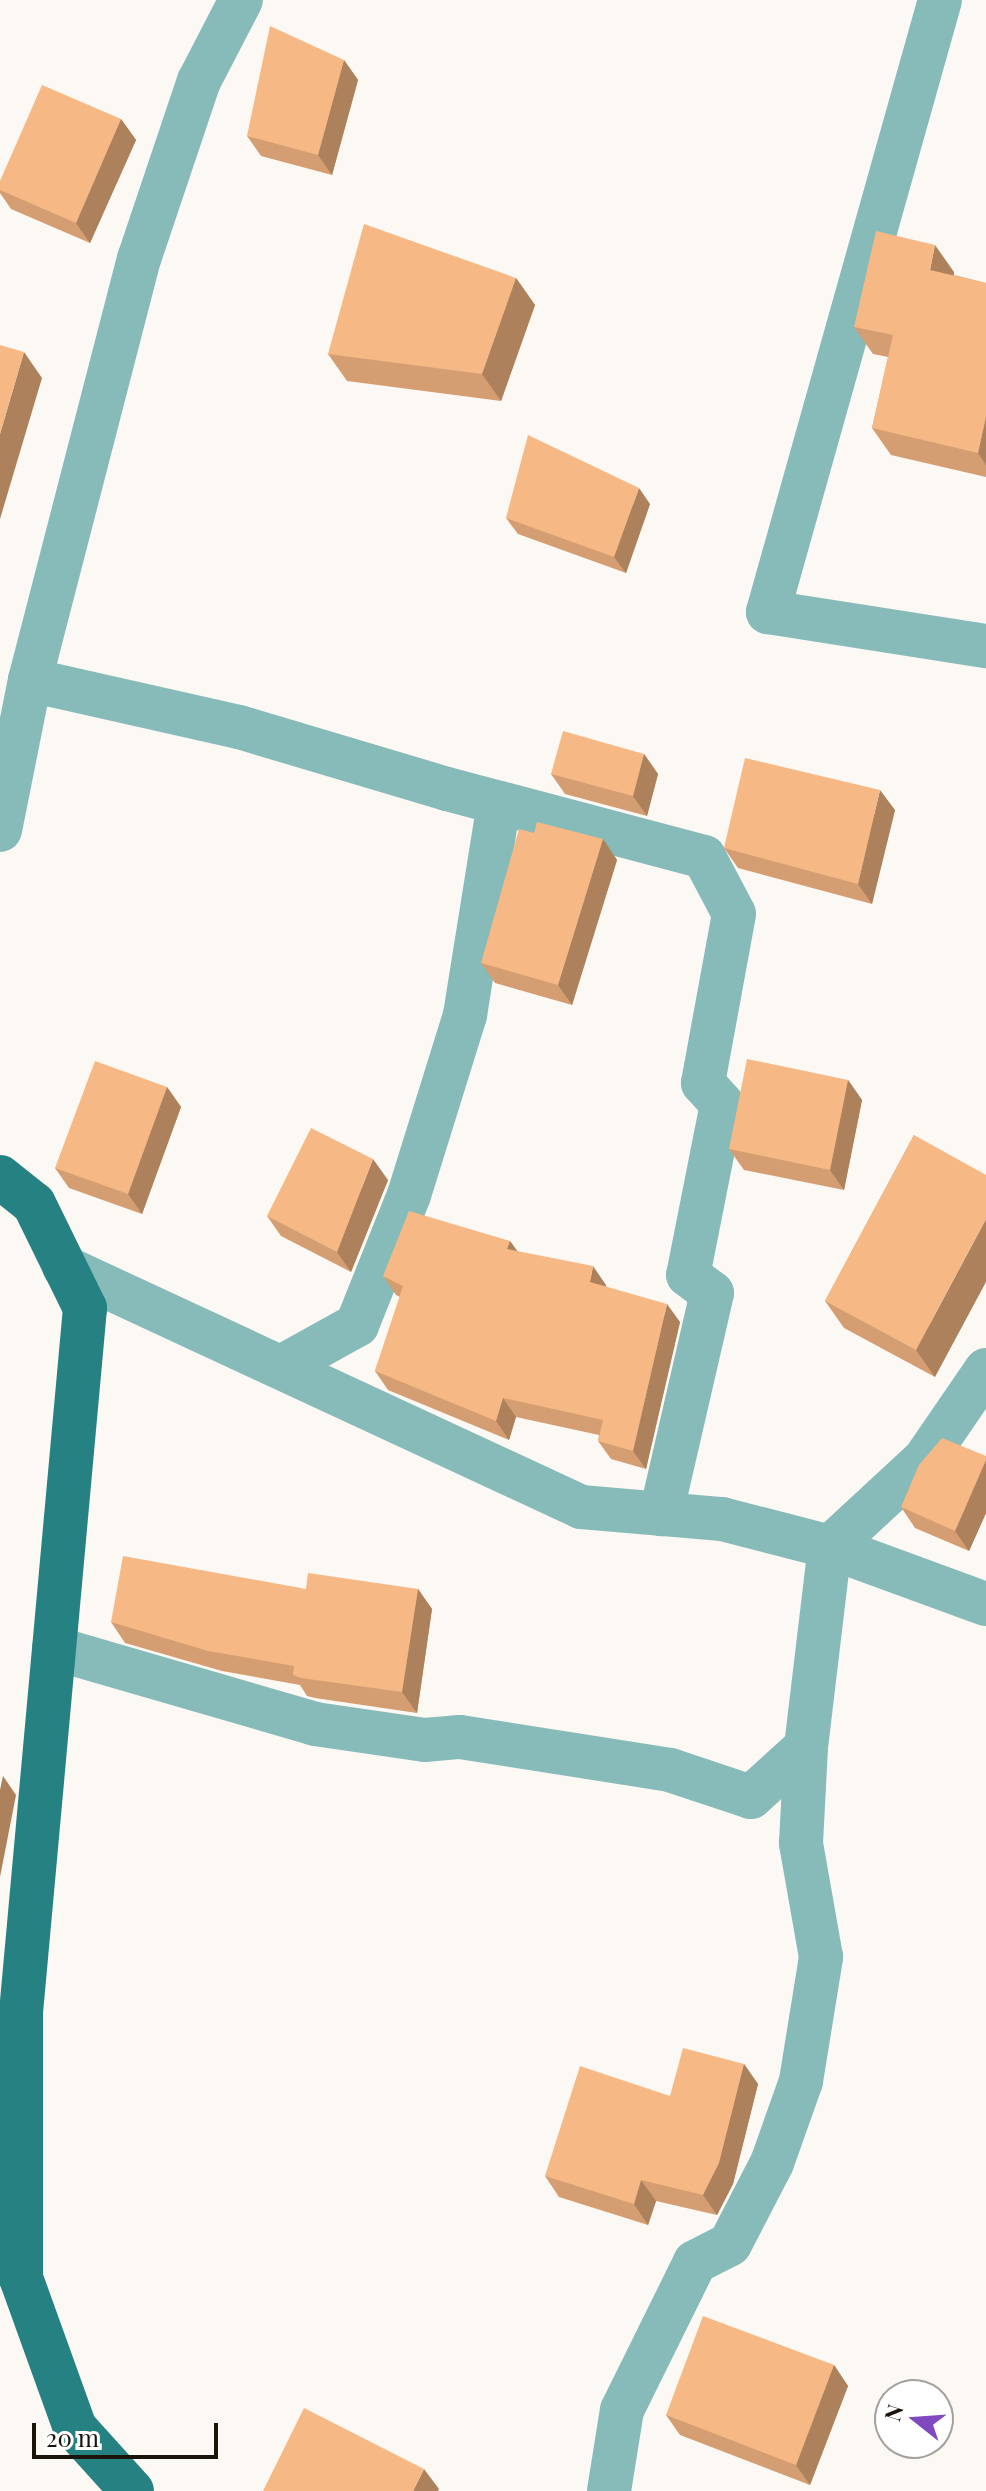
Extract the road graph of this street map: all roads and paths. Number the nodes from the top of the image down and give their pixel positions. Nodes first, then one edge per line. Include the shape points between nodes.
1 (241, 0) edge
2 (940, 0) edge
3 (986, 646) edge
4 (30, 680) junction
5 (499, 803) junction
6 (0, 830) edge
7 (0, 1177) edge
8 (64, 1267) junction
9 (283, 1366) junction
10 (986, 1370) edge
11 (661, 1514) junction
12 (830, 1547) junction
13 (986, 1604) edge
14 (54, 1648) junction
15 (806, 1747) junction
16 (10, 2276) edge
17 (132, 2491) edge
18 (609, 2491) edge

1 - 4 street via 199,81 139,259
2 - 3 street via 768,612
4 - 5 street via 239,727
4 - 6 street
5 - 9 street via 465,1015 409,1195 357,1325
5 - 11 street via 704,857 734,914 703,1083 722,1104 688,1275 712,1293
7 - 8 main road via 34,1204
8 - 9 street
8 - 14 main road via 85,1308
9 - 11 street via 581,1507
10 - 12 street via 925,1459
11 - 12 street via 722,1519
12 - 13 street
12 - 15 street
14 - 15 street via 315,1724 425,1740 460,1737 670,1770 751,1797
14 - 16 main road via 21,2013
15 - 18 street via 801,1843 821,1957 801,2081 772,2163 730,2244 695,2262 628,2396
16 - 17 main road via 75,2428

